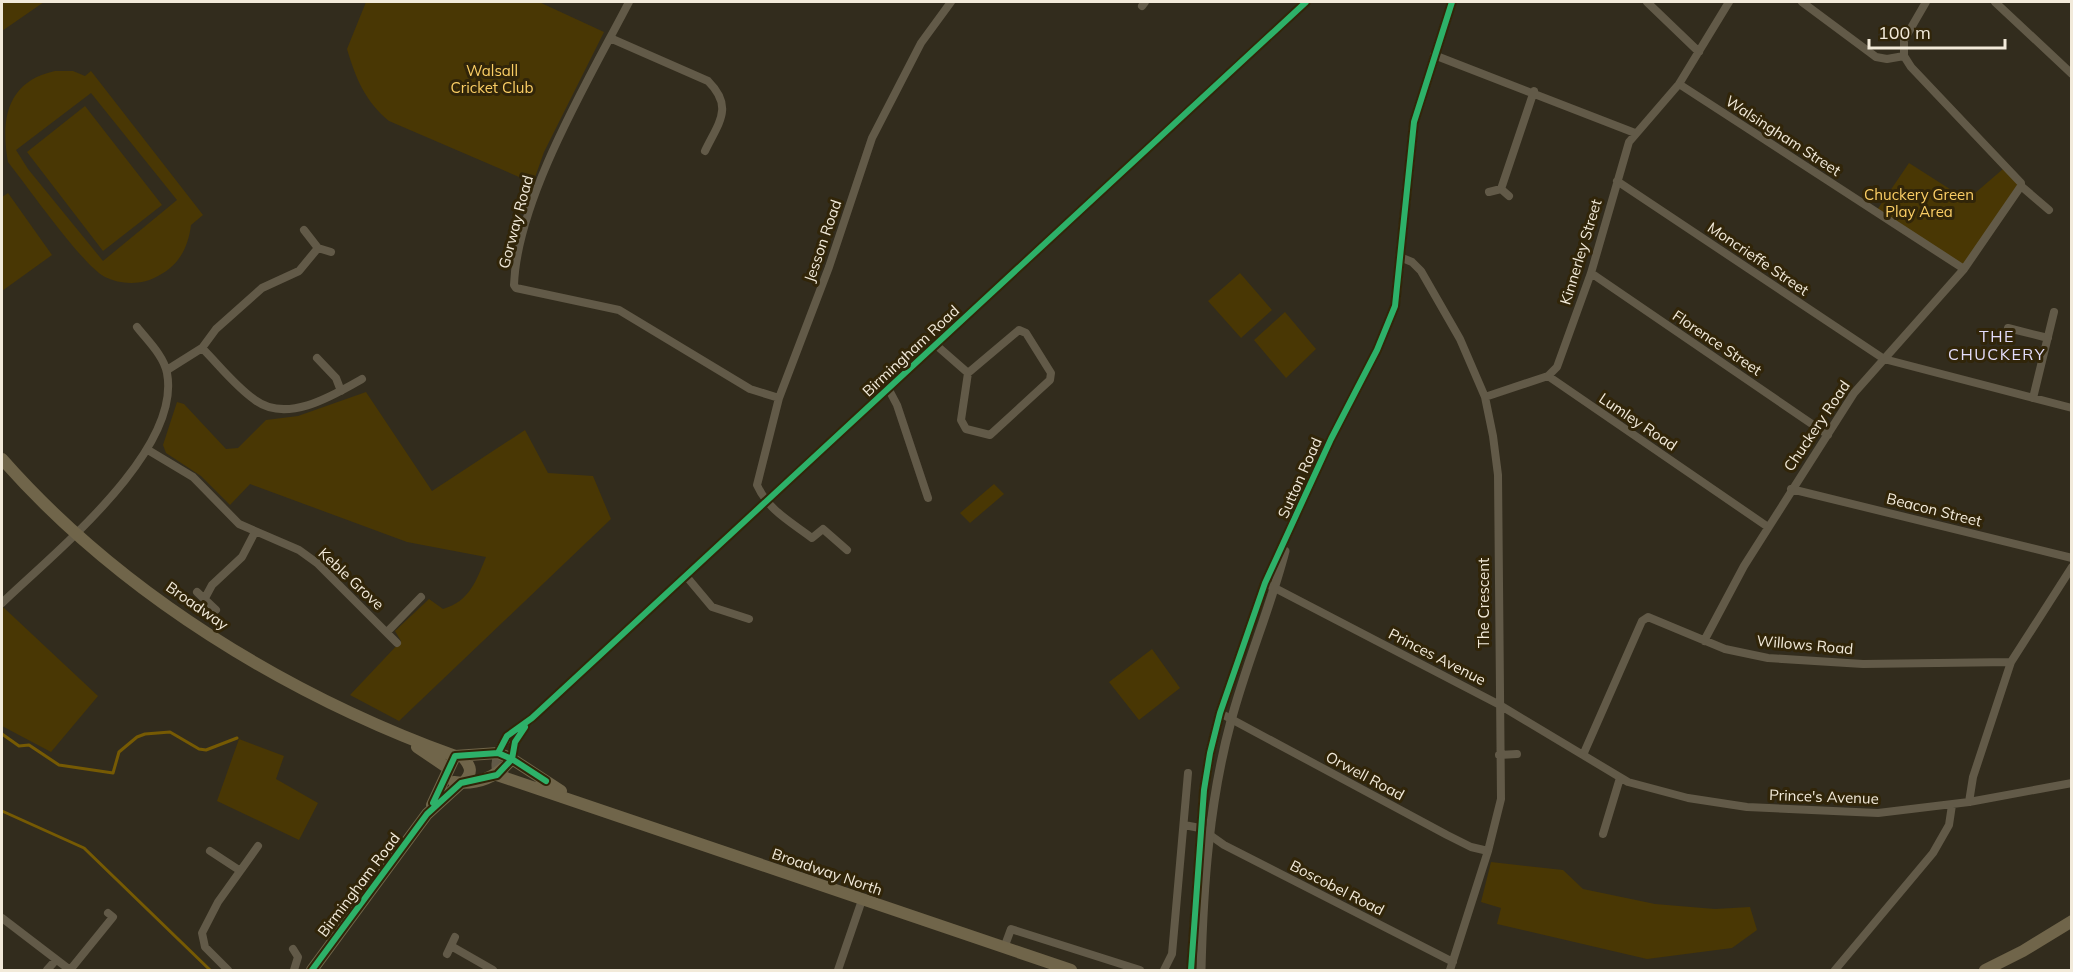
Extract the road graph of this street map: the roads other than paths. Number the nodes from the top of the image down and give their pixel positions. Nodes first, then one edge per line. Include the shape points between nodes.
1 (629, 2) edge
2 (951, 2) edge
3 (1306, 2) edge
4 (1452, 2) edge
5 (1647, 2) edge
6 (1729, 2) edge
7 (1802, 2) edge
8 (1926, 2) edge
9 (1995, 2) edge
10 (610, 38) junction
11 (1699, 52) junction
12 (1434, 55) junction
13 (1904, 56) junction
14 (2072, 74) edge
15 (1679, 84) junction
16 (1534, 91) junction
17 (1635, 133) junction
18 (701, 135) dead end
19 (711, 140) junction
20 (705, 151) dead end
21 (1617, 181) junction
22 (2020, 186) junction
23 (1501, 189) junction
24 (1489, 192) dead end
25 (1509, 196) dead end
26 (2049, 210) dead end
27 (304, 230) dead end
28 (318, 248) junction
29 (331, 252) dead end
30 (1400, 257) junction
31 (1964, 269) junction
32 (1591, 273) junction
33 (2054, 312) dead end
34 (137, 327) dead end
35 (2008, 328) dead end
36 (2048, 338) junction
37 (936, 345) junction
38 (202, 348) junction
39 (317, 358) dead end
40 (1884, 359) junction
41 (167, 370) junction
42 (968, 373) junction
43 (1548, 376) junction
44 (362, 379) dead end
45 (888, 388) junction
46 (341, 391) junction
47 (1485, 397) junction
48 (779, 398) junction
49 (2033, 398) junction
50 (2072, 408) edge
51 (1828, 435) junction
52 (148, 450) junction
53 (2, 459) edge
54 (1791, 489) junction
55 (928, 498) dead end
56 (766, 502) junction
57 (1768, 527) junction
58 (1290, 531) junction
59 (255, 532) junction
60 (75, 533) junction
61 (847, 550) dead end
62 (2072, 558) edge
63 (2072, 567) edge
64 (686, 576) junction
65 (1265, 583) junction
66 (1275, 588) junction
67 (197, 592) dead end
68 (421, 597) dead end
69 (205, 598) junction
70 (2, 603) edge
71 (216, 610) dead end
72 (749, 619) dead end
73 (387, 632) junction
74 (1704, 641) junction
75 (397, 644) dead end
76 (2011, 662) junction
77 (1498, 704) junction
78 (1220, 713) junction
79 (532, 718) junction
80 (1231, 719) junction
81 (404, 737) junction
82 (498, 753) junction
83 (1517, 754) dead end
84 (1499, 755) junction
85 (1583, 755) junction
86 (459, 757) junction
87 (512, 759) junction
88 (448, 771) junction
89 (1188, 773) dead end
90 (497, 775) junction
91 (1620, 778) junction
92 (463, 782) junction
93 (2072, 783) edge
94 (573, 800) junction
95 (1969, 802) junction
96 (1952, 805) junction
97 (427, 814) junction
98 (1184, 825) junction
99 (1200, 828) junction
100 (1603, 834) dead end
101 (1210, 836) junction
102 (258, 846) dead end
103 (210, 851) dead end
104 (1488, 851) junction
105 (239, 870) junction
106 (862, 900) junction
107 (108, 913) dead end
108 (2, 918) edge
109 (2072, 921) edge
110 (455, 937) dead end
111 (1004, 948) junction
112 (293, 949) dead end
113 (55, 961) junction
114 (1451, 966) edge
115 (47, 970) edge
116 (70, 970) edge
117 (228, 970) edge
118 (294, 970) edge
119 (312, 970) edge
120 (493, 970) edge
121 (838, 970) edge
122 (1071, 970) edge
123 (1140, 970) edge
124 (1164, 970) edge
125 (1191, 970) edge
126 (1201, 970) edge
127 (1835, 970) edge
128 (1985, 970) edge

1 - 10 street, Gorway Road
2 - 48 street, Jesson Road via 921,43 872,138
3 - 37 street, Birmingham Road
4 - 12 street, Sutton Road
5 - 11 street
6 - 11 street, Kinnerley Street
7 - 13 street via 1876,57
8 - 13 street via 1904,40
9 - 14 street
10 - 19 street via 708,81 720,93 723,113
10 - 48 street, Gorway Road via 544,169 519,250 514,285 619,310 750,389
11 - 15 street, Kinnerley Street
12 - 16 street
12 - 30 street, Sutton Road via 1414,122
13 - 22 street
15 - 17 street, Kinnerley Street
15 - 31 street, Walsingham Street
16 - 17 street
16 - 23 street
17 - 21 street, Kinnerley Street
18 - 19 street
19 - 20 street
21 - 32 street, Kinnerley Street
21 - 40 street, Moncrieffe Street
22 - 26 street via 2044,200
22 - 31 street, Chuckery Road
23 - 24 street
23 - 25 street
27 - 28 street
28 - 29 street
28 - 38 street via 299,272 262,288 236,310
30 - 47 street, The Crescent via 1412,262 1431,287 1460,339
30 - 58 street, Sutton Road via 1390,321
31 - 40 street, Chuckery Road
32 - 43 street, Kinnerley Street via 1557,368
32 - 51 street, Florence Street
33 - 36 street
34 - 41 street
35 - 36 street
36 - 49 street
37 - 42 street
37 - 45 street, Birmingham Road
38 - 41 street
38 - 46 street via 264,405 297,408
39 - 46 street via 336,378
40 - 49 street, Moncrieffe Street
40 - 51 street, Chuckery Road via 1854,393
41 - 52 street via 170,394
42 - 42 street via 1019,330 1026,333 1051,373 1050,380 990,435 966,429 961,420
43 - 47 street
43 - 57 street, Lumley Road
44 - 46 street
45 - 55 street
45 - 56 street, Birmingham Road
47 - 77 street, The Crescent via 1498,475
48 - 56 street, Jesson Road via 757,485
49 - 50 street, Moncrieffe Street
51 - 54 street, Chuckery Road
52 - 59 street, Keble Grove via 193,477 239,524
52 - 60 street
53 - 60 highway, Broadway
54 - 57 street, Chuckery Road
54 - 62 street, Beacon Street
56 - 61 street via 812,538 824,529
56 - 64 street, Birmingham Road
57 - 74 street, Chuckery Road
58 - 65 street, Sutton Road
58 - 66 street, Sutton Road
59 - 69 street via 242,557 212,585
59 - 73 street, Keble Grove via 299,550 317,563
60 - 70 street
60 - 81 highway, Broadway via 202,631 345,711
63 - 76 street
64 - 72 street via 712,607
64 - 79 street, Birmingham Road
65 - 66 street, Princes Avenue
65 - 78 street, Sutton Road
66 - 77 street, Princes Avenue
66 - 80 street, Sutton Road
67 - 69 street
68 - 73 street, Keble Grove
69 - 71 street
73 - 75 street, Keble Grove
74 - 76 street, Willows Road via 1768,658 1809,662
74 - 85 street, Willows Road via 1655,618 1642,621
76 - 95 street via 1973,777
77 - 84 street, The Crescent
77 - 85 street, Princes Avenue
78 - 80 street, Orwell Road
78 - 99 street, Sutton Road
79 - 82 street, Birmingham Road via 507,736
79 - 87 street, Birmingham Road via 515,742
80 - 101 street, Sutton Road
80 - 104 street, Orwell Road via 1447,835
81 - 86 highway, Broadway
81 - 88 highway, Broadway
82 - 86 highway
82 - 87 highway, Broadway North
82 - 90 street via 494,763
83 - 84 street
84 - 104 street, The Crescent via 1500,799
85 - 91 street, Prince's Avenue
86 - 88 highway
86 - 92 highway via 471,768 471,775
87 - 90 highway
87 - 94 highway, Broadway North
88 - 92 highway via 454,782
88 - 97 highway, Birmingham Road
89 - 98 street
90 - 92 highway
90 - 94 highway, Broadway North
91 - 96 street, Prince's Avenue via 1688,798 1747,807 1849,814
91 - 100 street
92 - 97 highway, Birmingham Road
93 - 95 street, Prince's Avenue
94 - 106 highway, Broadway North
95 - 96 street, Prince's Avenue
96 - 127 street via 1949,825 1933,853
97 - 119 highway, Birmingham Road
98 - 99 street
98 - 124 street via 1172,954
99 - 101 street, Boscobel Road
99 - 125 street, Sutton Road
101 - 114 street, Boscobel Road
101 - 126 street, Sutton Road
102 - 105 street
103 - 105 street
104 - 114 street, The Crescent
105 - 117 street via 202,933 205,947
106 - 111 highway, Broadway North
106 - 121 street
107 - 116 street via 112,917
108 - 113 street
109 - 128 highway
110 - 120 street via 449,950
111 - 122 highway, Broadway North
111 - 123 street via 1011,929
112 - 118 street via 298,957
113 - 115 street
113 - 116 street

